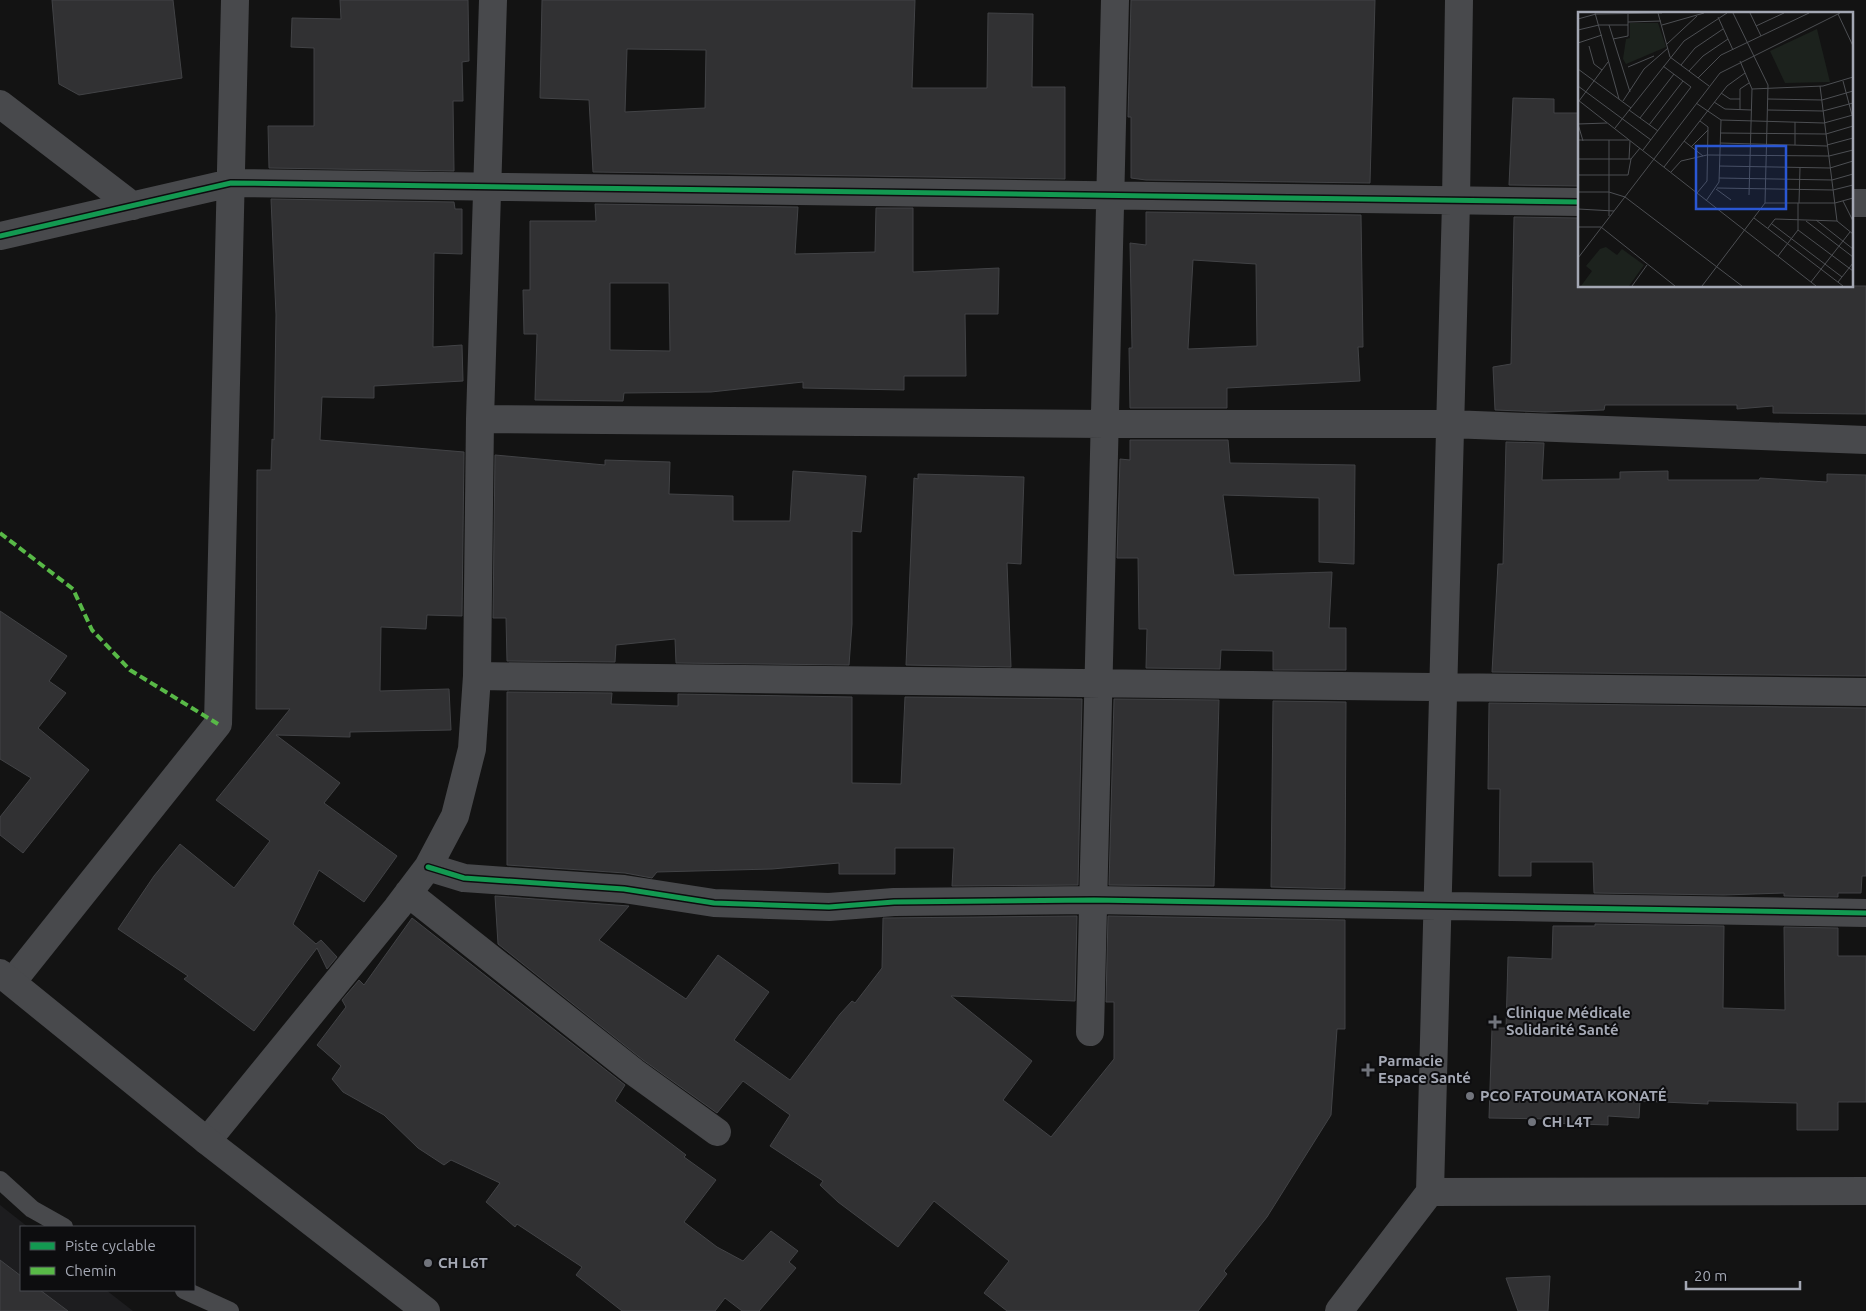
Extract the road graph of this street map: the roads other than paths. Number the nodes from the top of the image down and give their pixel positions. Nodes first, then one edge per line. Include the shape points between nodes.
1 (235, 0) edge
2 (493, 0) edge
3 (1115, 0) edge
4 (1459, 0) edge
5 (0, 104) edge
6 (231, 183) junction
7 (487, 186) junction
8 (1111, 197) junction
9 (1456, 202) junction
10 (1578, 202) edge
11 (133, 206) junction
12 (0, 236) edge
13 (480, 419) junction
14 (1105, 424) junction
15 (1450, 424) junction
16 (1866, 440) edge
17 (477, 676) junction
18 (1099, 684) junction
19 (1443, 687) junction
20 (1866, 692) edge
21 (428, 867) junction
22 (408, 893) junction
23 (1094, 900) junction
24 (1437, 907) junction
25 (1866, 913) edge
26 (6, 978) edge
27 (1090, 1032) dead end
28 (717, 1132) dead end
29 (207, 1140) junction
30 (0, 1180) edge
31 (1866, 1190) edge
32 (1430, 1192) junction
33 (62, 1226) edge
34 (186, 1291) edge
35 (230, 1311) edge
36 (426, 1311) edge
37 (1339, 1311) edge

1 - 6 street
2 - 7 street
3 - 8 street
4 - 9 street
5 - 11 street
6 - 7 street
6 - 11 street
6 - 26 street via 218,724
7 - 8 street
7 - 13 street
8 - 9 street
8 - 14 street
9 - 10 street
9 - 15 street
11 - 12 street
13 - 14 street
13 - 17 street
14 - 15 street
14 - 18 street
15 - 16 street
15 - 19 street
17 - 18 street
17 - 21 street via 472,748 455,816
18 - 19 street
18 - 23 street
19 - 20 street
19 - 24 street
21 - 22 street
21 - 23 street via 464,878 624,889 714,904 829,907 894,902
22 - 28 street via 634,1072
22 - 29 street
23 - 24 street
23 - 27 street
24 - 25 street
24 - 32 street
26 - 29 street
29 - 36 street
30 - 33 lane via 32,1209
31 - 32 street
32 - 37 street
34 - 35 lane

